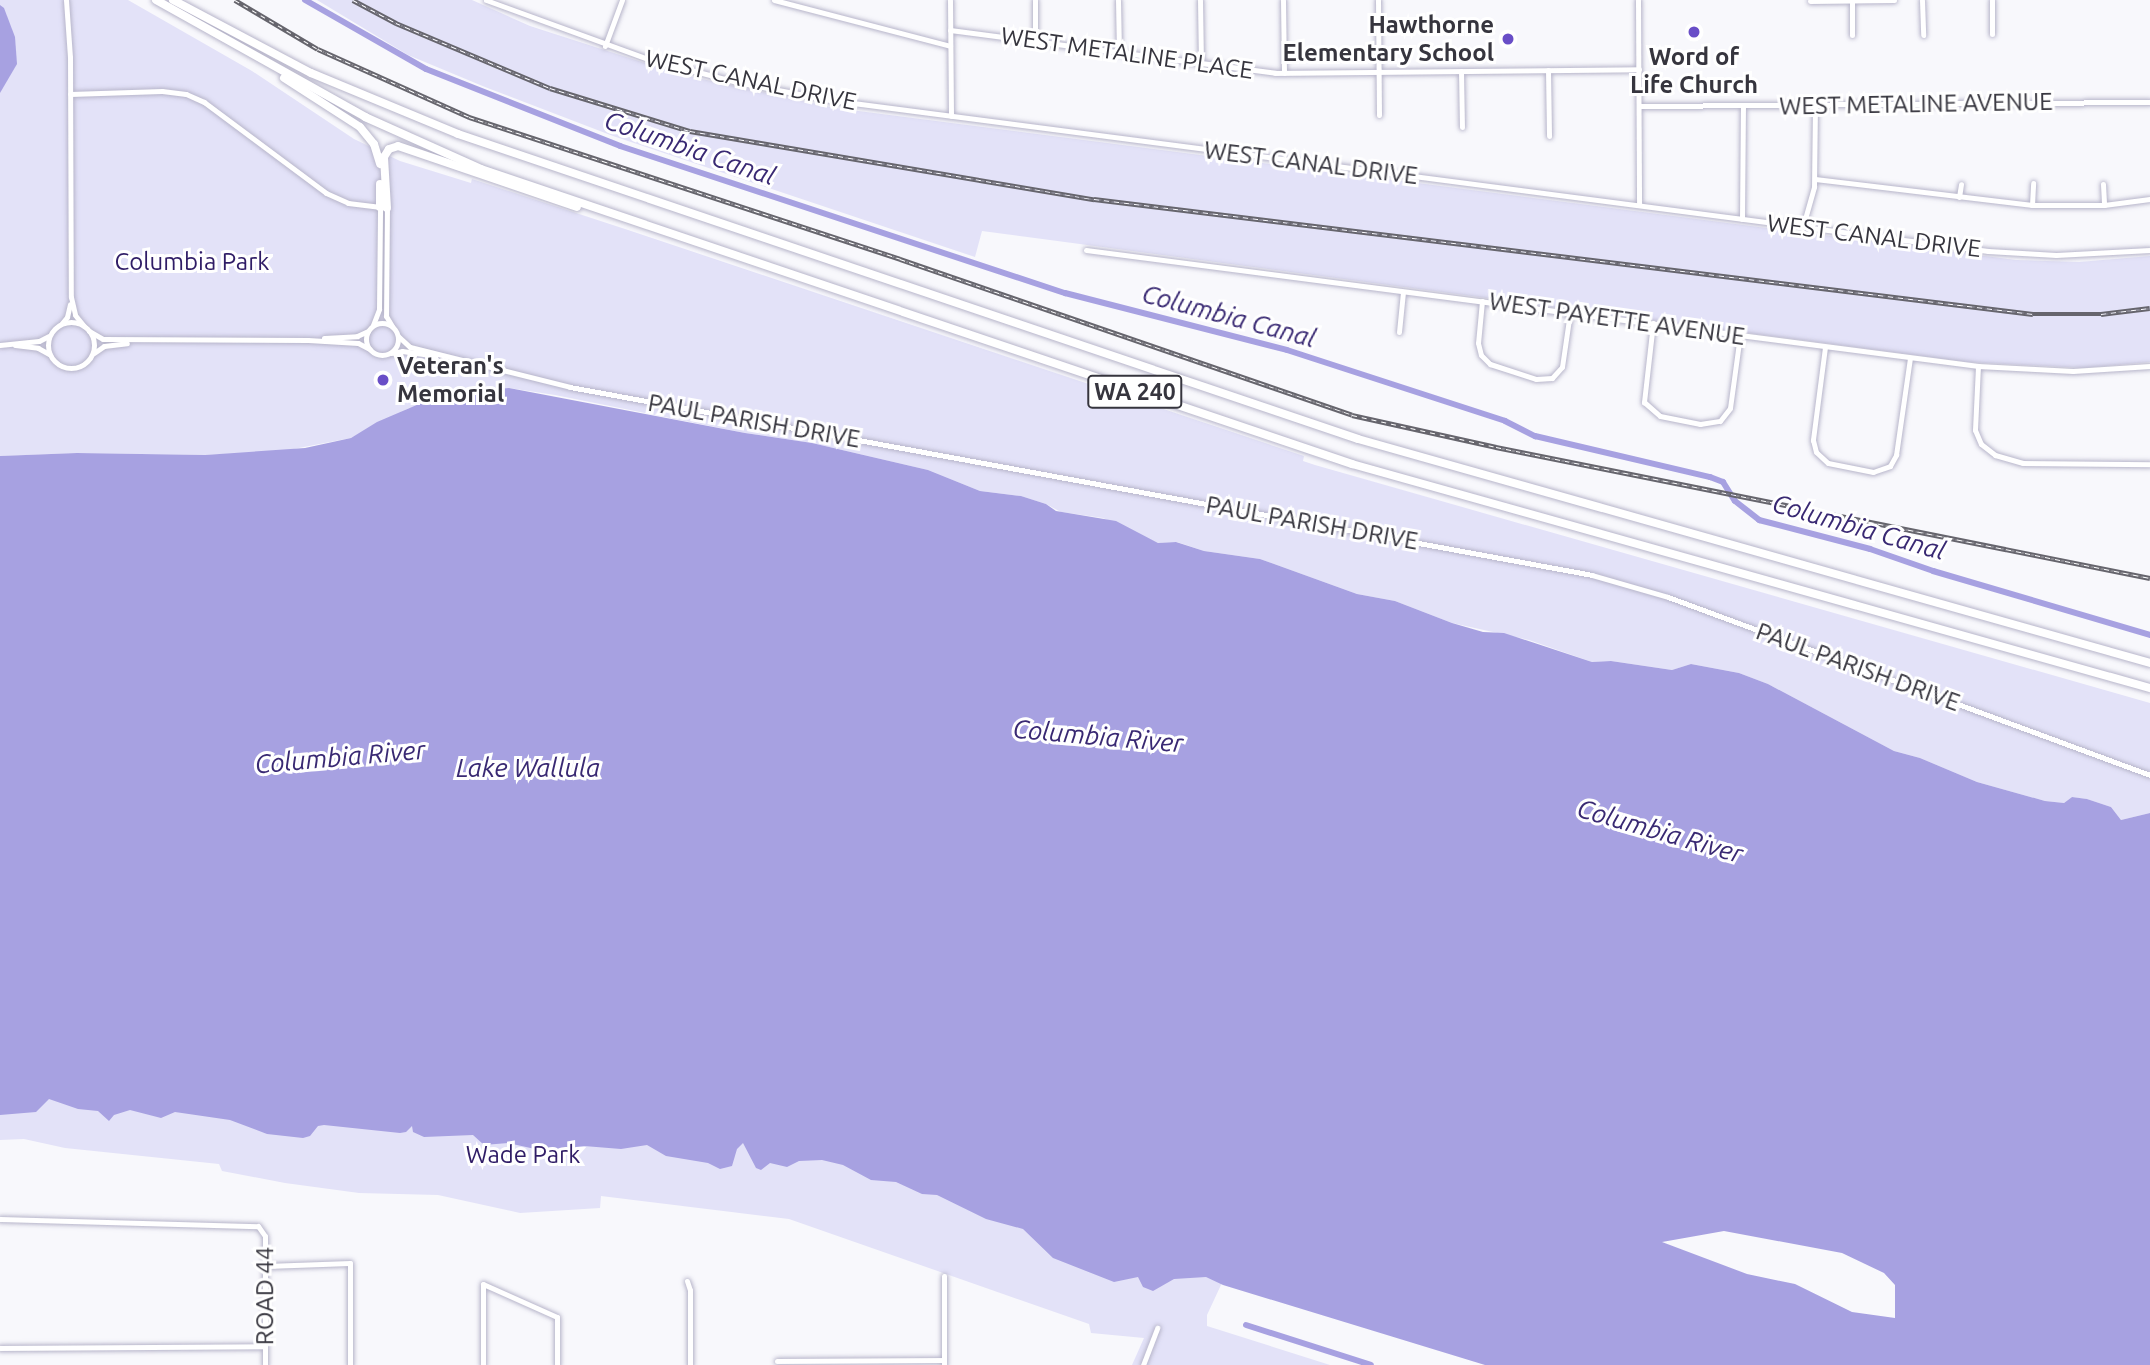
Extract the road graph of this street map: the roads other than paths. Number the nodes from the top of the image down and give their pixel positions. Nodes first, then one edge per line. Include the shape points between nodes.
1 (66, 0) edge
2 (156, 0) edge
3 (173, 0) edge
4 (486, 0) edge
5 (622, 0) edge
6 (774, 0) edge
7 (950, 0) edge
8 (1035, 0) edge
9 (1118, 0) edge
10 (1200, 0) edge
11 (1283, 0) edge
12 (1378, 0) edge
13 (1638, 0) edge
14 (1852, 0) edge
15 (1894, 0) edge
16 (1922, 0) edge
17 (1992, 0) edge
18 (1810, 1) edge
19 (950, 30) junction
20 (1992, 34) dead end
21 (1852, 35) dead end
22 (1923, 35) dead end
23 (1035, 41) junction
24 (605, 46) junction
25 (950, 46) junction
26 (1119, 52) junction
27 (247, 53) junction
28 (1201, 63) junction
29 (1639, 69) junction
30 (1548, 70) junction
31 (1461, 71) junction
32 (1378, 72) junction
33 (1284, 73) junction
34 (69, 94) junction
35 (2150, 102) edge
36 (1743, 105) junction
37 (1815, 105) junction
38 (1639, 106) junction
39 (1379, 115) dead end
40 (951, 117) junction
41 (1462, 127) dead end
42 (1549, 136) dead end
43 (1889, 178) dead end
44 (1815, 179) junction
45 (2033, 183) dead end
46 (1961, 184) dead end
47 (2103, 184) dead end
48 (1888, 188) junction
49 (1959, 197) junction
50 (2150, 200) edge
51 (1639, 205) junction
52 (2032, 205) junction
53 (2104, 205) junction
54 (383, 208) junction
55 (1742, 219) junction
56 (634, 221) junction
57 (1803, 226) junction
58 (1086, 250) dead end
59 (2150, 250) edge
60 (1403, 292) junction
61 (71, 297) junction
62 (1482, 301) junction
63 (1570, 312) junction
64 (1653, 323) junction
65 (59, 325) junction
66 (84, 326) junction
67 (392, 326) junction
68 (371, 328) junction
69 (89, 331) junction
70 (1399, 332) dead end
71 (51, 334) junction
72 (1740, 335) junction
73 (398, 336) junction
74 (308, 340) junction
75 (143, 341) junction
76 (2, 345) edge
77 (1825, 347) junction
78 (370, 349) junction
79 (388, 353) junction
80 (92, 355) junction
81 (450, 357) junction
82 (51, 358) junction
83 (1910, 358) junction
84 (1978, 366) junction
85 (2150, 366) edge
86 (2150, 464) edge
87 (2150, 663) edge
88 (2150, 688) edge
89 (2150, 775) edge
90 (0, 1219) edge
91 (266, 1266) junction
92 (944, 1276) dead end
93 (687, 1281) dead end
94 (1157, 1328) dead end
95 (265, 1346) junction
96 (0, 1348) edge
97 (777, 1362) dead end
98 (944, 1362) edge
99 (265, 1365) edge
100 (350, 1365) edge
101 (483, 1365) edge
102 (556, 1365) edge
103 (690, 1365) edge
104 (1143, 1365) edge

1 - 34 street
2 - 27 highway, WA 240
3 - 87 highway, WA 240 via 300,68 440,128 1358,439
4 - 24 street, WEST CANAL DRIVE
5 - 24 street
6 - 25 street
7 - 19 street
8 - 23 street
9 - 26 street
10 - 28 street
11 - 33 street
12 - 32 street
13 - 29 street
14 - 15 street
14 - 18 street
14 - 21 street
16 - 22 street
17 - 20 street
19 - 23 street, WEST METALINE PLACE
19 - 25 street
23 - 26 street, WEST METALINE PLACE
24 - 40 street, WEST CANAL DRIVE via 736,82
25 - 40 street
26 - 28 street, WEST METALINE PLACE
27 - 54 highway via 368,135 380,160
27 - 56 highway, WA 240 via 423,144 481,169
28 - 33 street, WEST METALINE PLACE
29 - 30 street, WEST METALINE PLACE
29 - 38 street
30 - 31 street, WEST METALINE PLACE
30 - 42 street
31 - 32 street, WEST METALINE PLACE
31 - 41 street
32 - 33 street, WEST METALINE PLACE
32 - 39 street
34 - 54 street via 186,94 326,193 348,203
34 - 61 street
35 - 37 street, WEST METALINE AVENUE
36 - 37 street, WEST METALINE AVENUE
36 - 38 street, WEST METALINE AVENUE
36 - 55 street
37 - 44 street
38 - 51 street
40 - 51 street, WEST CANAL DRIVE
43 - 48 street
44 - 48 street
44 - 57 street
45 - 52 street
46 - 49 street
47 - 53 street
48 - 49 street
49 - 52 street
50 - 53 street
51 - 55 street, WEST CANAL DRIVE
52 - 53 street
54 - 56 highway via 384,157 392,148 402,146 564,204
54 - 67 street via 386,316
54 - 68 street via 379,309
55 - 57 street, WEST CANAL DRIVE
56 - 88 highway, WA 240 via 1352,464
57 - 59 street, WEST CANAL DRIVE via 2015,254
58 - 60 street, WEST PAYETTE AVENUE
60 - 62 street, WEST PAYETTE AVENUE
60 - 70 street
61 - 65 street via 67,317
61 - 66 street via 75,315
62 - 63 street, WEST PAYETTE AVENUE
62 - 63 street via 1481,355 1490,364 1536,379 1552,377 1562,367
63 - 64 street, WEST PAYETTE AVENUE
64 - 72 street, WEST PAYETTE AVENUE
64 - 72 street via 1644,402 1660,416 1700,424 1720,421 1730,408
65 - 66 street
65 - 71 street
66 - 69 street
67 - 68 street via 383,323
67 - 73 street
68 - 74 street via 357,336
68 - 78 street via 366,340
69 - 75 street via 101,338
69 - 80 street via 94,341
71 - 76 street via 41,341
71 - 82 street
72 - 77 street, WEST PAYETTE AVENUE
73 - 79 street
73 - 81 street, PAUL PARISH DRIVE via 408,346
74 - 75 street
74 - 78 street via 358,343
75 - 80 street via 104,345
76 - 82 street via 38,348
77 - 83 street, WEST PAYETTE AVENUE
77 - 83 street via 1813,440 1816,452 1828,463 1873,472 1890,466 1896,454
78 - 79 street
79 - 81 street, PAUL PARISH DRIVE
80 - 82 street via 72,368
81 - 89 street, PAUL PARISH DRIVE via 592,391 1592,575 1659,594
83 - 84 street, WEST PAYETTE AVENUE
84 - 85 street, WEST PAYETTE AVENUE via 2062,371
84 - 86 street via 1975,430 1981,444 2010,461
90 - 91 street, ROAD 44 via 253,1225 265,1236
91 - 95 street, ROAD 44
91 - 100 street via 350,1264
92 - 98 street
93 - 103 street
94 - 104 street
95 - 96 street
95 - 99 street, ROAD 44
97 - 98 street
101 - 102 street via 483,1284 557,1317

